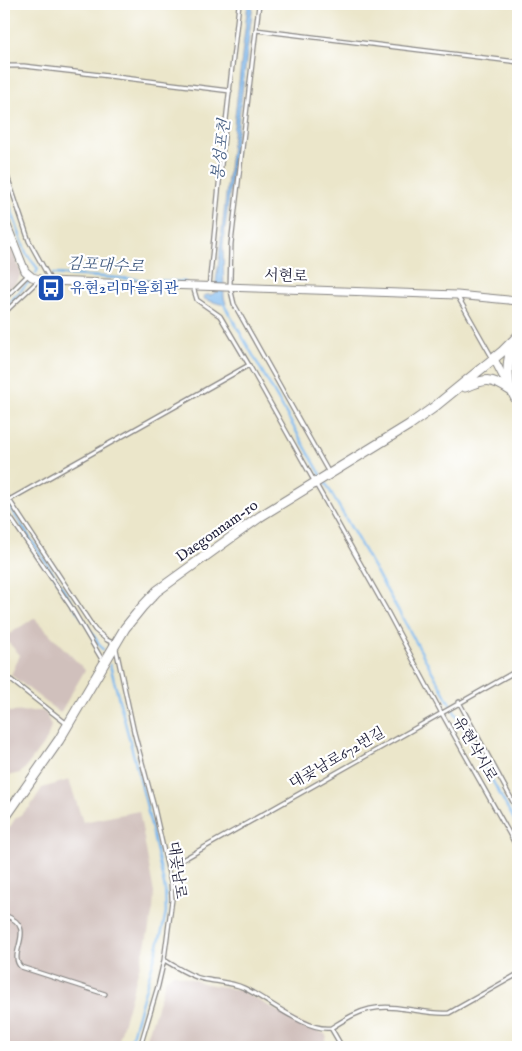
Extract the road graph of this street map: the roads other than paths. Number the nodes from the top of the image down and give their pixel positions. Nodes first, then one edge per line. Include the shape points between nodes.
1 (239, 4) edge
2 (259, 4) edge
3 (256, 30) junction
4 (518, 62) edge
5 (4, 66) edge
6 (230, 91) junction
7 (4, 167) edge
8 (4, 218) edge
9 (4, 246) edge
10 (14, 246) junction
11 (29, 274) junction
12 (40, 279) junction
13 (52, 281) junction
14 (193, 286) junction
15 (209, 287) junction
16 (228, 287) junction
17 (457, 295) junction
18 (4, 299) edge
19 (518, 300) edge
20 (4, 313) edge
21 (517, 337) edge
22 (494, 359) junction
23 (249, 365) junction
24 (510, 390) junction
25 (457, 391) junction
26 (518, 404) edge
27 (328, 474) junction
28 (316, 482) junction
29 (4, 492) edge
30 (9, 500) junction
31 (4, 508) edge
32 (115, 644) junction
33 (104, 663) junction
34 (518, 670) edge
35 (11, 680) dead end
36 (459, 702) junction
37 (441, 712) junction
38 (67, 724) junction
39 (518, 811) edge
40 (4, 818) edge
41 (518, 849) edge
42 (168, 868) junction
43 (4, 915) edge
44 (164, 960) junction
45 (518, 974) edge
46 (105, 994) dead end
47 (331, 1028) junction
48 (140, 1047) edge
49 (342, 1047) edge

1 - 6 lane
2 - 3 lane
3 - 4 lane
3 - 16 lane
5 - 6 lane
6 - 15 lane
7 - 13 lane via 29,241
8 - 10 street
9 - 10 lane
10 - 11 street
11 - 12 street, 서현로
11 - 18 lane
12 - 13 street, 서현로
12 - 20 lane
13 - 14 street, 서현로
14 - 15 street, 서현로
14 - 23 lane, 유현삭시로 via 197,300 220,316
15 - 16 street, 서현로
16 - 17 street, 서현로
16 - 27 lane via 234,304
17 - 19 street, 서현로
17 - 22 lane
21 - 22 street, Daegonnam-ro
21 - 24 street via 508,356
22 - 24 street
22 - 25 street, Daegonnam-ro
23 - 28 lane, 유현삭시로
23 - 30 lane
24 - 25 street via 495,381 480,380
24 - 26 street
25 - 27 street, Daegonnam-ro via 409,425
27 - 28 street, Daegonnam-ro
28 - 32 street, Daegonnam-ro via 261,516 157,591
28 - 37 lane, 유현삭시로
29 - 30 lane
30 - 32 lane via 96,630
31 - 33 lane via 71,607
32 - 33 street, Daegonnam-ro
32 - 42 lane, 대곶남로
33 - 38 street, Daegonnam-ro
34 - 36 lane, 대곶남로672번길
35 - 38 lane
36 - 37 lane, 대곶남로672번길
36 - 39 lane
37 - 41 lane, 유현삭시로
37 - 42 lane, 대곶남로672번길
38 - 40 street, Daegonnam-ro
42 - 44 lane, 대곶남로 via 172,900
43 - 46 lane via 20,928 21,940 16,958 21,967
44 - 47 lane via 188,974 234,984 317,1028
44 - 48 lane, 대곶남로
45 - 47 lane via 449,1012 438,1014 372,1008
47 - 49 lane

